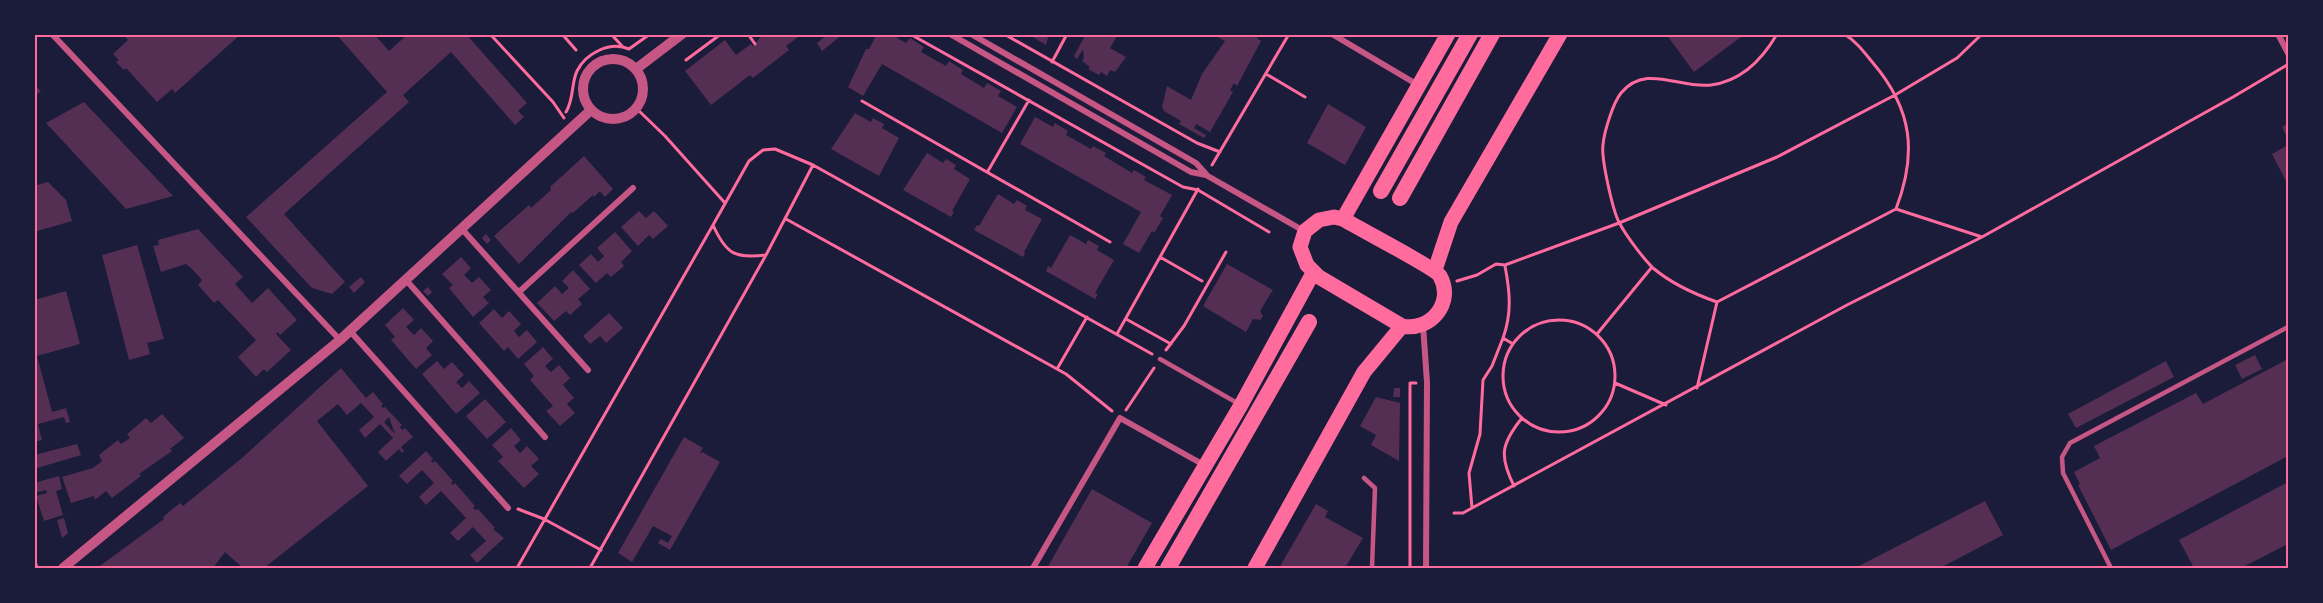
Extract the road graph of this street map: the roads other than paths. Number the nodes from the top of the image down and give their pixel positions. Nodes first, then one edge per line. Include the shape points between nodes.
1 (52, 34) edge
2 (682, 34) edge
3 (950, 34) edge
4 (971, 34) edge
5 (1332, 34) edge
6 (1448, 34) edge
7 (1470, 34) edge
8 (1492, 34) edge
9 (1560, 34) edge
10 (2278, 34) edge
11 (2289, 53) edge
12 (636, 69) junction
13 (1418, 85) junction
14 (591, 110) junction
15 (1206, 175) junction
16 (633, 188) dead end
17 (1381, 191) dead end
18 (1400, 198) dead end
19 (1343, 219) junction
20 (462, 229) junction
21 (1305, 231) junction
22 (1435, 270) junction
23 (1314, 273) junction
24 (406, 280) junction
25 (519, 292) junction
26 (1309, 322) dead end
27 (1423, 324) junction
28 (1402, 326) junction
29 (2289, 327) edge
30 (350, 331) junction
31 (340, 340) junction
32 (1160, 358) road end
33 (588, 370) dead end
34 (1241, 405) junction
35 (545, 437) dead end
36 (1204, 466) junction
37 (1364, 478) dead end
38 (508, 507) road end
39 (34, 563) edge
40 (36, 568) edge
41 (63, 568) edge
42 (1033, 568) edge
43 (1145, 568) edge
44 (1168, 568) edge
45 (1255, 568) edge
46 (1372, 568) edge
47 (1426, 568) edge
48 (2111, 568) edge

1 - 31 street
2 - 12 street
3 - 15 street via 1191,172
4 - 15 street via 1196,163
5 - 13 street
6 - 13 main road
7 - 17 highway
8 - 18 highway
9 - 22 main road via 1451,222
10 - 11 street
12 - 14 street via 643,93 629,115 619,119 599,116
12 - 14 street via 619,59 592,67 583,83
13 - 19 main road
14 - 20 street
15 - 21 street
16 - 25 street
19 - 21 main road via 1325,218
19 - 22 main road
20 - 24 street
20 - 25 street
21 - 23 main road via 1300,247
22 - 27 main road via 1445,295 1432,320
23 - 28 main road
23 - 34 main road
24 - 30 street
24 - 35 street
25 - 33 street
26 - 44 highway
27 - 28 main road
27 - 47 street via 1427,382
28 - 45 main road via 1364,372
29 - 48 lane via 2070,443 2062,457 2063,473
30 - 31 street
30 - 38 street
31 - 41 street
32 - 34 lane
34 - 36 main road
36 - 42 street via 1120,418
36 - 43 main road
37 - 46 lane via 1376,488
39 - 40 street

